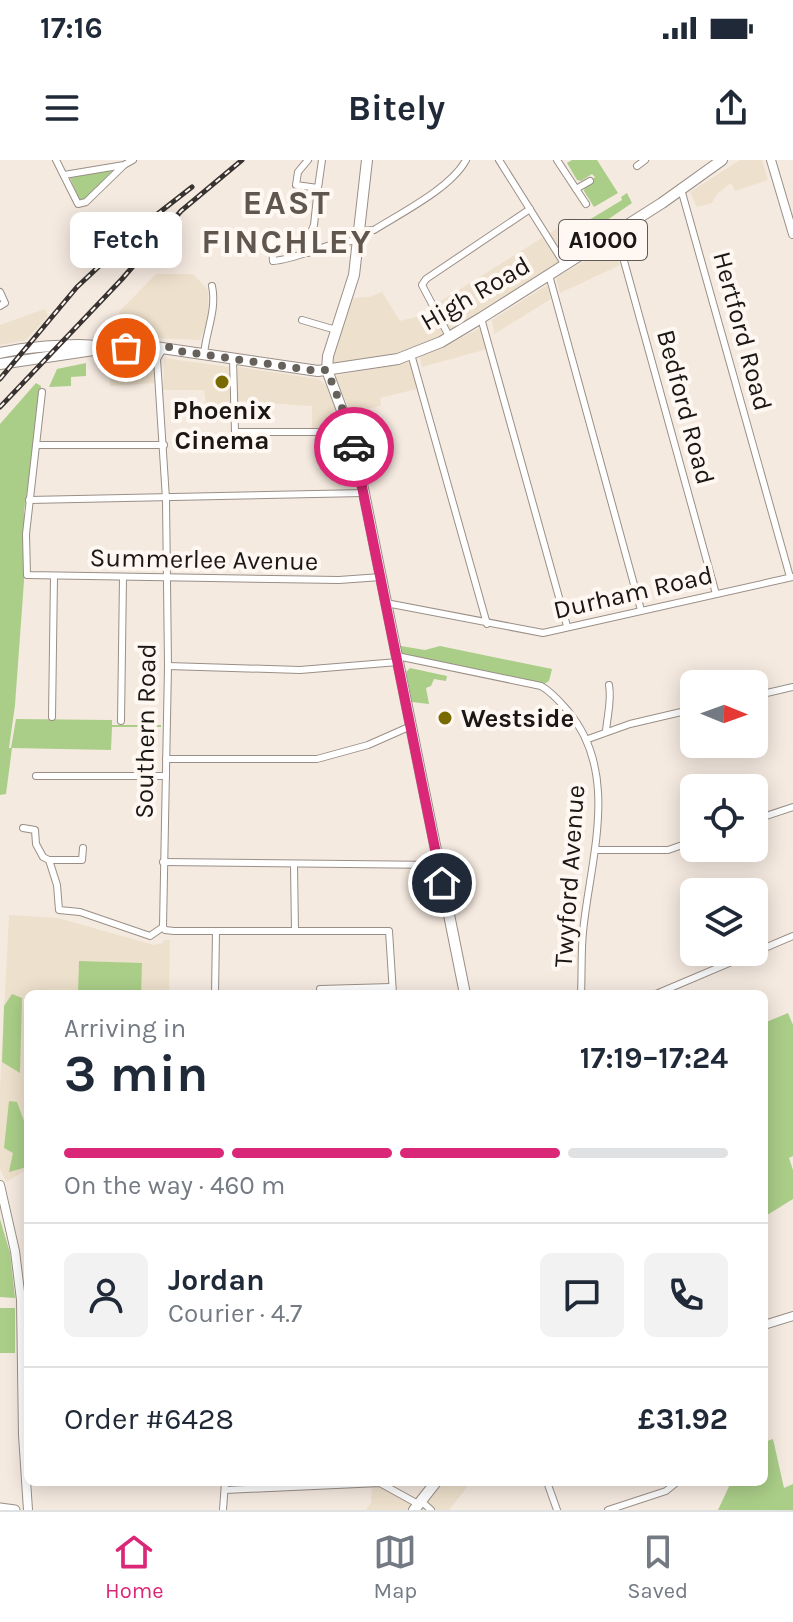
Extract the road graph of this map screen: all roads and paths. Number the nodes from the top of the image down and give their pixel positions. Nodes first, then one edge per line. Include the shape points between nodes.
1 (56, 160) edge
2 (133, 160) edge
3 (308, 160) edge
4 (322, 160) edge
5 (367, 160) edge
6 (466, 160) edge
7 (499, 160) edge
8 (557, 160) edge
9 (645, 160) edge
10 (722, 160) edge
11 (771, 160) edge
12 (124, 165) junction
13 (637, 166) dead end
14 (64, 175) junction
15 (590, 181) dead end
16 (318, 188) junction
17 (576, 189) junction
18 (681, 189) junction
19 (586, 204) dead end
20 (530, 209) junction
21 (271, 231) dead end
22 (616, 232) junction
23 (793, 234) edge
24 (360, 236) junction
25 (308, 253) junction
26 (565, 265) junction
27 (549, 275) junction
28 (212, 286) dead end
29 (0, 292) edge
30 (0, 306) edge
31 (481, 318) junction
32 (302, 320) dead end
33 (336, 330) junction
34 (450, 338) junction
35 (101, 348) junction
36 (0, 353) edge
37 (163, 354) junction
38 (204, 354) junction
39 (411, 354) junction
40 (233, 359) junction
41 (0, 364) edge
42 (327, 370) junction
43 (42, 392) dead end
44 (350, 432) junction
45 (36, 445) junction
46 (164, 445) junction
47 (364, 493) junction
48 (166, 499) junction
49 (29, 500) junction
50 (54, 576) junction
51 (381, 577) junction
52 (792, 577) edge
53 (123, 578) junction
54 (167, 578) junction
55 (716, 594) junction
56 (386, 603) junction
57 (641, 610) junction
58 (487, 624) junction
59 (567, 626) junction
60 (398, 659) junction
61 (168, 666) junction
62 (609, 685) dead end
63 (793, 687) edge
64 (768, 693) edge
65 (680, 712) edge
66 (52, 717) dead end
67 (121, 721) dead end
68 (411, 726) junction
69 (606, 732) junction
70 (588, 739) junction
71 (166, 759) junction
72 (36, 776) dead end
73 (166, 776) junction
74 (793, 807) edge
75 (768, 815) edge
76 (23, 828) dead end
77 (680, 846) edge
78 (83, 848) dead end
79 (596, 850) junction
80 (49, 860) junction
81 (163, 862) junction
82 (294, 865) junction
83 (439, 865) junction
84 (163, 927) junction
85 (295, 931) junction
86 (216, 932) junction
87 (793, 936) edge
88 (320, 989) dead end
89 (215, 990) edge
90 (392, 990) edge
91 (464, 990) edge
92 (581, 990) edge
93 (665, 990) edge
94 (0, 1185) edge
95 (793, 1316) edge
96 (768, 1324) edge
97 (24, 1332) edge
98 (27, 1486) edge
99 (225, 1486) edge
100 (314, 1486) edge
101 (385, 1486) edge
102 (433, 1486) edge
103 (548, 1486) edge
104 (672, 1486) edge
105 (225, 1490) junction
106 (417, 1505) edge
107 (0, 1508) edge
108 (15, 1510) edge
109 (28, 1510) edge
110 (223, 1510) edge
111 (431, 1510) edge
112 (557, 1510) edge
113 (608, 1510) edge

1 - 14 street
2 - 12 street
3 - 16 street via 296,185
4 - 16 street
5 - 24 main road
6 - 24 street via 442,185
7 - 20 street
8 - 17 street
9 - 13 street
10 - 18 main road, High Road / A1000
11 - 23 street
12 - 14 street
12 - 14 street via 78,204
15 - 17 street
16 - 25 street
17 - 19 street
18 - 22 main road, High Road / A1000
18 - 52 street, Hertford Road
20 - 26 street
20 - 34 street via 422,285
21 - 25 street via 273,261
22 - 26 main road, High Road / A1000
22 - 55 street, Bedford Road
24 - 25 street
24 - 33 main road
26 - 27 main road, High Road / A1000
27 - 31 main road, High Road / A1000
27 - 57 street
28 - 38 street via 213,319
29 - 30 street via 5,303
31 - 34 main road, High Road / A1000
31 - 59 street
32 - 33 street
33 - 42 main road
34 - 39 main road, High Road / A1000
35 - 36 main road, High Road / A1000 via 37,346
35 - 37 main road, High Road / A1000 via 169,347
35 - 41 main road, High Road / A1000
37 - 38 main road, High Road / A1000
37 - 46 street, Southern Road
38 - 40 main road, High Road / A1000
39 - 42 main road, High Road / A1000
39 - 58 street
40 - 42 main road, High Road / A1000
40 - 44 street via 235,432
42 - 44 main road
43 - 45 street
44 - 47 main road
45 - 46 street
45 - 49 street
46 - 48 street, Southern Road
47 - 48 street
47 - 51 main road
48 - 49 street
48 - 54 street, Southern Road
49 - 50 street, Summerlee Avenue via 27,575
50 - 53 street, Summerlee Avenue
50 - 66 street
51 - 54 street, Summerlee Avenue
51 - 56 main road
52 - 55 street, Durham Road
53 - 54 street, Summerlee Avenue
53 - 67 street
54 - 61 street, Southern Road
55 - 57 street, Durham Road
56 - 58 street, Durham Road
56 - 60 main road
57 - 59 street, Durham Road
58 - 59 street, Durham Road via 543,633
60 - 61 street, Twyford Avenue via 300,670
60 - 68 main road
60 - 70 street, Twyford Avenue via 541,686
61 - 71 street, Southern Road
62 - 69 street
63 - 64 street
65 - 69 street
68 - 71 street via 358,749 317,759
68 - 83 main road
69 - 70 street
70 - 79 street, Twyford Avenue via 598,792
71 - 73 street, Southern Road
72 - 73 street
73 - 81 street, Southern Road
74 - 75 street
76 - 80 street via 35,830 36,844
77 - 79 street
78 - 80 street via 82,860
79 - 92 street, Twyford Avenue via 583,932
80 - 84 street via 59,910 150,936
81 - 82 street
81 - 84 street, Southern Road
82 - 83 street
82 - 85 street
83 - 91 main road
84 - 86 street
85 - 86 street
85 - 90 street via 389,931
86 - 89 street
87 - 93 street
88 - 90 street
94 - 97 street via 15,1251
95 - 96 street
98 - 109 street
99 - 105 street
100 - 105 street
101 - 106 street
102 - 106 main road
103 - 112 street
104 - 113 street
105 - 110 street
106 - 111 street
107 - 108 main road

